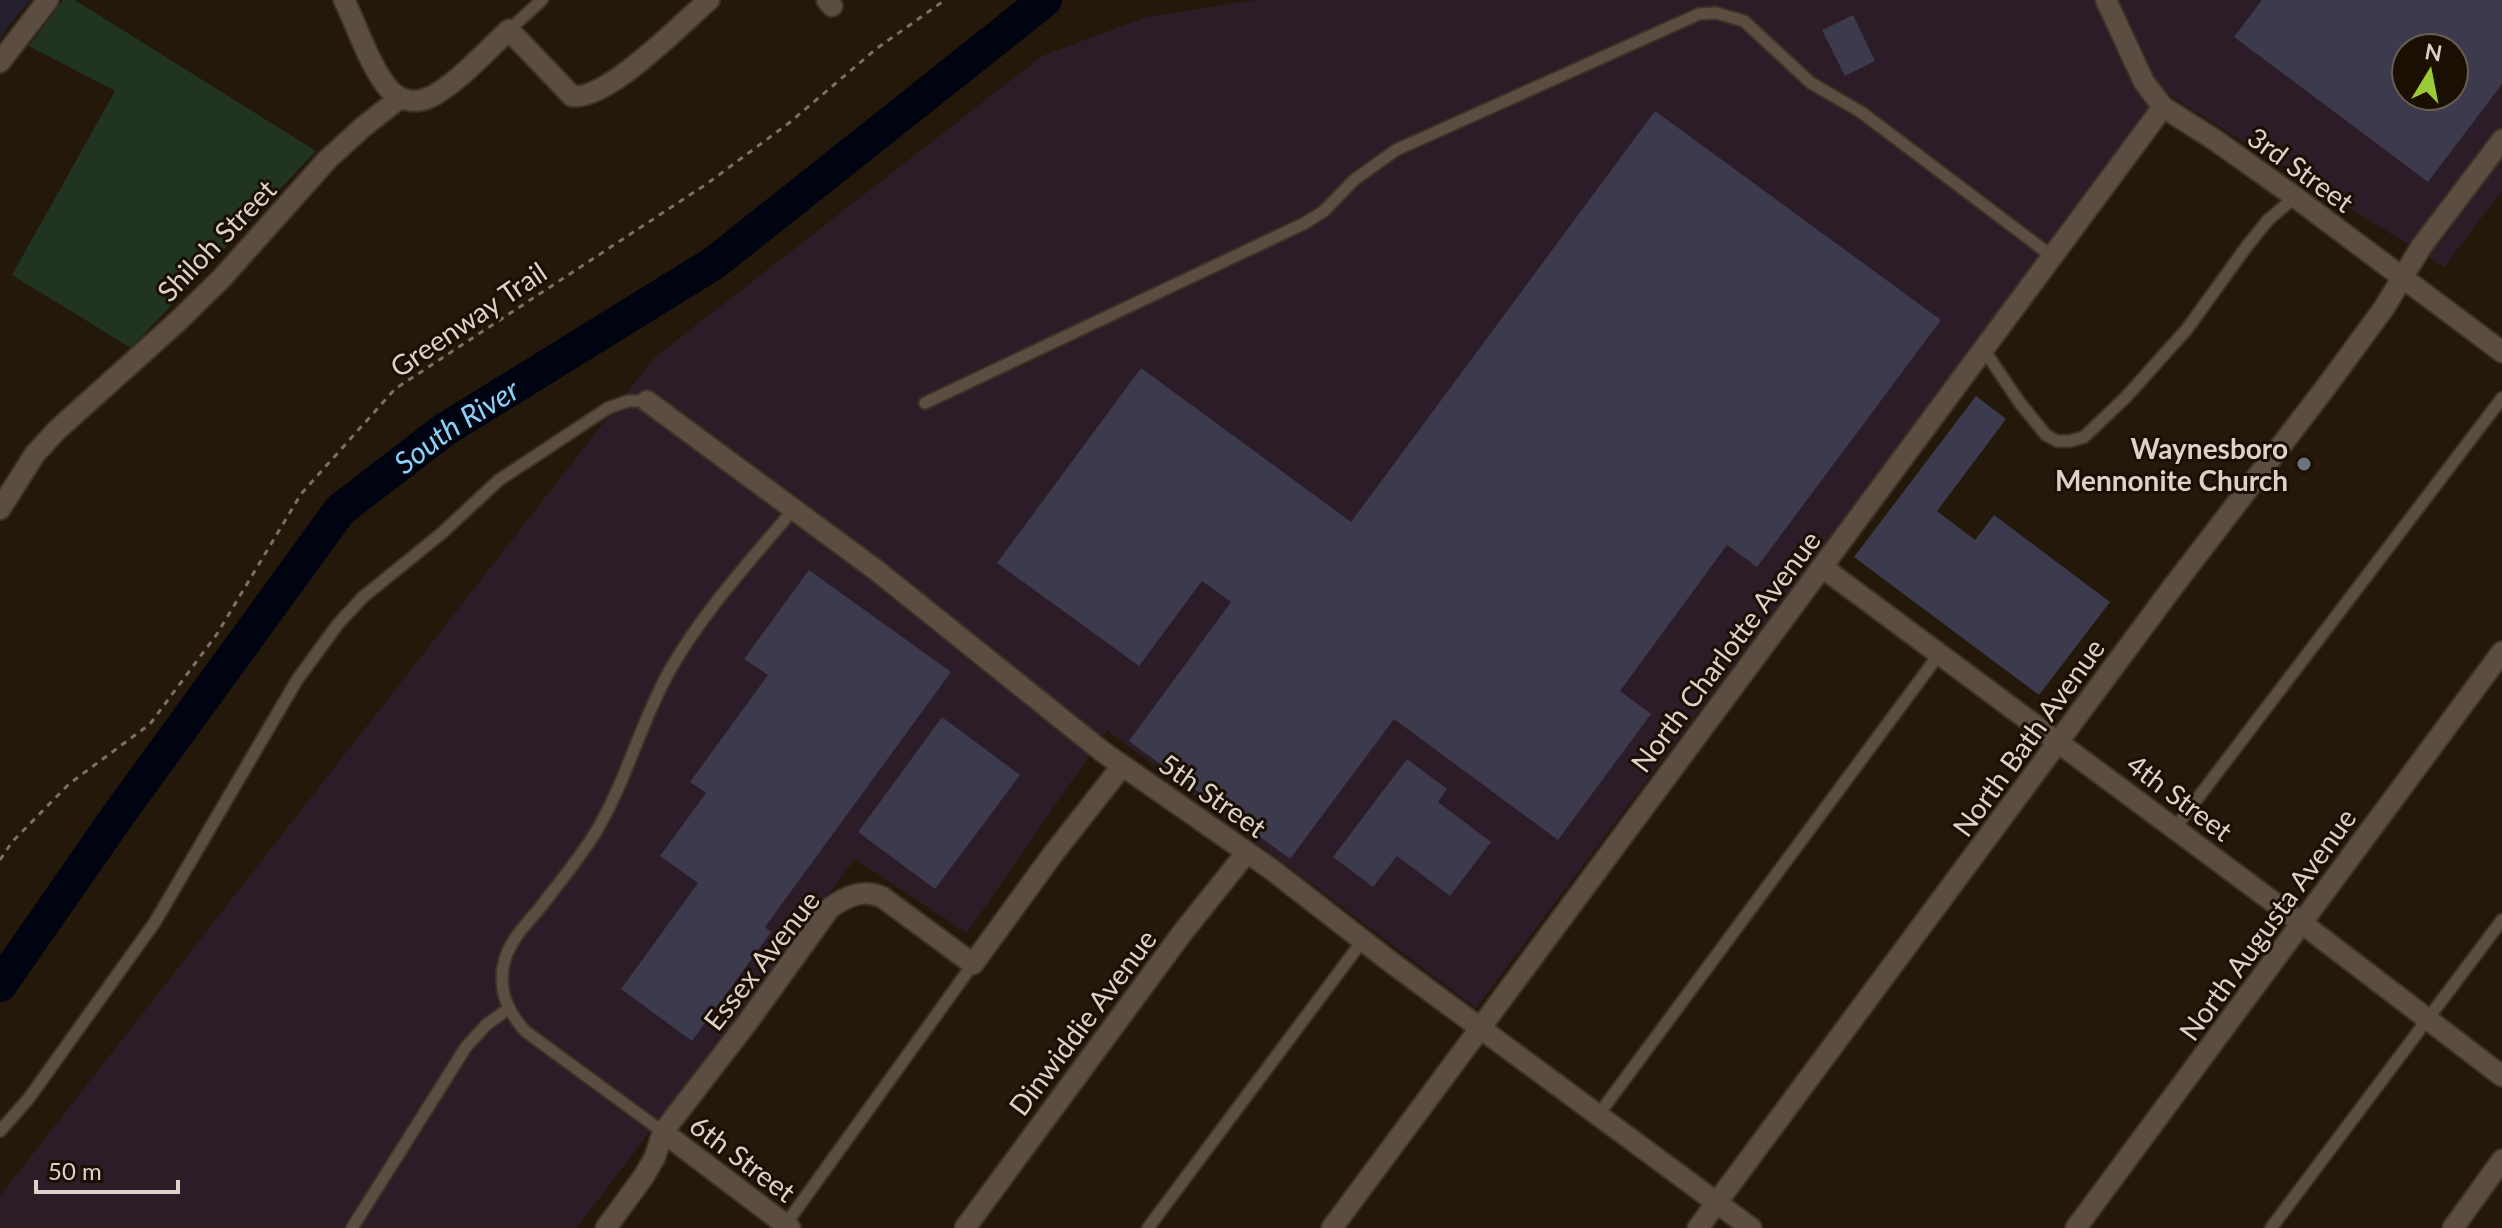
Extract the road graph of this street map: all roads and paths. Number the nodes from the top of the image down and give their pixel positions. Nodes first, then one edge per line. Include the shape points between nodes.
1 (48, 0) edge
2 (344, 0) edge
3 (542, 0) edge
4 (709, 0) edge
5 (945, 0) edge
6 (2106, 0) edge
7 (509, 30) junction
8 (0, 62) edge
9 (400, 98) junction
10 (2163, 107) junction
11 (2502, 140) edge
12 (2295, 197) junction
13 (2053, 257) junction
14 (2401, 279) junction
15 (1984, 350) junction
16 (2502, 352) edge
17 (2502, 398) edge
18 (647, 401) joint
19 (925, 403) dead end
20 (0, 509) edge
21 (793, 510) junction
22 (1822, 567) junction
23 (2502, 652) edge
24 (1940, 653) junction
25 (2059, 741) junction
26 (1122, 766) junction
27 (2175, 828) junction
28 (1247, 852) junction
29 (0, 860) edge
30 (2502, 920) edge
31 (2303, 924) junction
32 (1363, 940) junction
33 (973, 964) junction
34 (508, 1009) junction
35 (2428, 1018) junction
36 (1482, 1026) junction
37 (2502, 1076) edge
38 (1599, 1114) junction
39 (0, 1131) edge
40 (663, 1132) junction
41 (2502, 1160) edge
42 (1717, 1202) junction
43 (788, 1226) edge
44 (352, 1228) edge
45 (606, 1228) edge
46 (965, 1228) edge
47 (1148, 1228) edge
48 (1332, 1228) edge
49 (1698, 1228) edge
50 (1751, 1228) edge
51 (2076, 1228) edge
52 (2271, 1228) edge
53 (2453, 1228) edge

1 - 8 street
2 - 9 street via 386,86
3 - 7 lane
4 - 7 street via 620,78 577,97
5 - 29 path, Greenway Trail via 708,183 395,389 301,494 217,634 150,724 69,784
6 - 10 street, 3rd Street via 2144,82
7 - 9 street via 430,98
9 - 20 street, Shiloh Street via 327,160 222,278 57,430
10 - 12 street, 3rd Street
10 - 13 street, North Charlotte Avenue
11 - 14 street, North Bath Avenue
12 - 14 street, 3rd Street
12 - 15 lane via 2268,220 2187,329 2084,437 2057,441 2046,435
13 - 15 street, North Charlotte Avenue
13 - 19 lane via 1861,112 1797,73 1755,28 1729,15 1699,14 1396,150 1305,223
14 - 16 street, 3rd Street
14 - 25 street, North Bath Avenue
15 - 22 street, North Charlotte Avenue
17 - 27 lane
18 - 21 street, 5th Street
18 - 39 lane via 608,408 499,480 338,624 297,680 155,922
21 - 26 street, 5th Street
21 - 34 lane via 689,640 646,717 596,832 514,940 501,982
22 - 24 street, 4th Street
22 - 36 street, North Charlotte Avenue
23 - 31 street, North Augusta Avenue
24 - 25 street, 4th Street
24 - 38 lane
25 - 27 street, 4th Street
25 - 42 street, North Bath Avenue
26 - 28 street, 5th Street
26 - 33 street
27 - 31 street, 4th Street
28 - 32 street, 5th Street
28 - 46 street, Dinwiddie Avenue
30 - 35 lane
31 - 35 street, 4th Street
31 - 51 street, North Augusta Avenue
32 - 36 street, 5th Street
32 - 47 lane
33 - 40 street, Essex Avenue via 882,897 867,893 843,899 830,908
33 - 43 lane
34 - 40 lane via 525,1031
34 - 44 lane via 466,1047
35 - 37 street, 4th Street
35 - 52 lane
36 - 38 street, 5th Street
36 - 48 street, North Charlotte Avenue
38 - 42 street, 5th Street
40 - 43 street, 6th Street
40 - 45 street, Essex Avenue via 655,1157
41 - 53 street
42 - 49 street, North Bath Avenue
42 - 50 street, 5th Street

